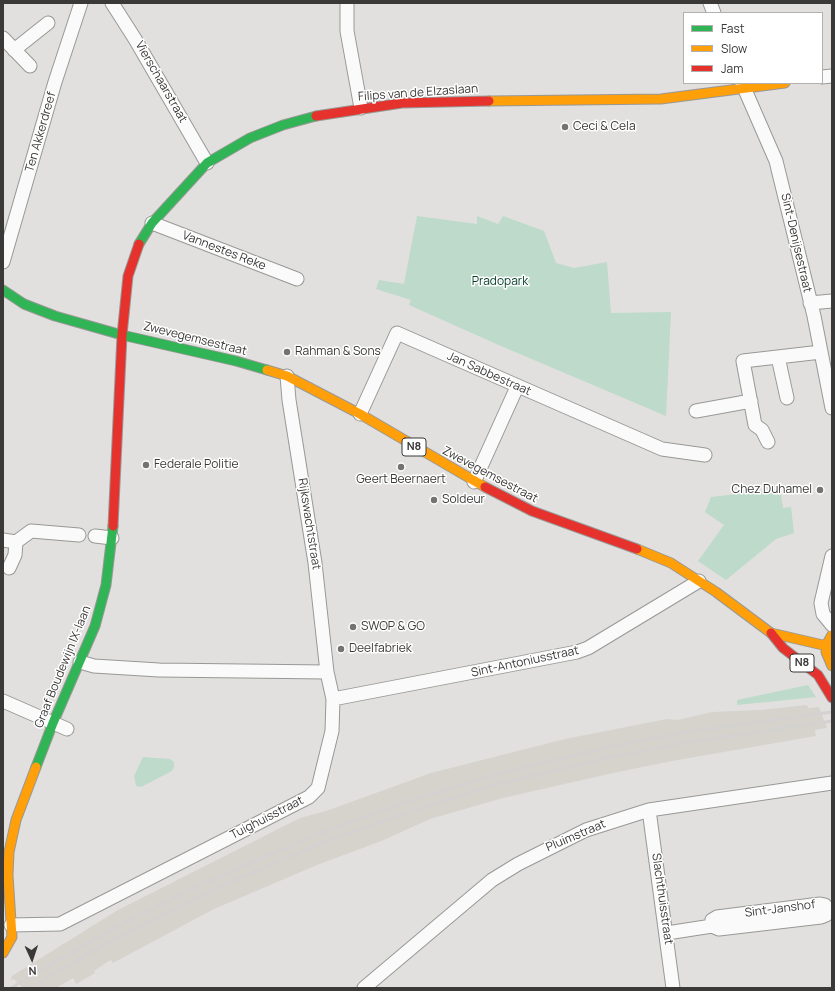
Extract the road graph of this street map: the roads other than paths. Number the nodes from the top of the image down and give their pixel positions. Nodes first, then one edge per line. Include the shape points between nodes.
1 (81, 3) edge
2 (112, 3) edge
3 (347, 3) edge
4 (48, 23) dead end
5 (3, 38) edge
6 (14, 50) junction
7 (30, 66) dead end
8 (771, 84) edge
9 (744, 86) edge
10 (361, 108) junction
11 (208, 163) junction
12 (152, 223) junction
13 (3, 262) edge
14 (297, 279) dead end
15 (4, 293) edge
16 (832, 301) edge
17 (810, 303) junction
18 (122, 334) junction
19 (821, 352) junction
20 (778, 357) junction
21 (287, 376) junction
22 (517, 387) junction
23 (787, 398) dead end
24 (751, 401) junction
25 (832, 408) edge
26 (696, 411) dead end
27 (360, 414) junction
28 (768, 442) dead end
29 (704, 455) dead end
30 (474, 482) junction
31 (79, 535) dead end
32 (95, 536) dead end
33 (112, 538) junction
34 (3, 540) edge
35 (16, 542) junction
36 (832, 556) edge
37 (9, 568) dead end
38 (699, 580) junction
39 (832, 626) edge
40 (771, 632) junction
41 (832, 634) edge
42 (827, 646) junction
43 (80, 662) junction
44 (832, 666) edge
45 (327, 672) junction
46 (832, 698) edge
47 (333, 699) junction
48 (3, 700) edge
49 (53, 723) junction
50 (67, 729) dead end
51 (832, 783) edge
52 (649, 810) junction
53 (12, 925) junction
54 (712, 926) junction
55 (667, 933) junction
56 (3, 953) edge
57 (364, 988) edge
58 (673, 988) edge

1 - 13 street, Ten Akkerdreef via 55,82
2 - 11 street, Vierschaarstraat
3 - 10 street via 347,31
4 - 6 street
5 - 6 street
6 - 7 street
8 - 9 street, Filips van de Elzaslaan
9 - 10 street, Filips van de Elzaslaan via 661,99 465,101
9 - 17 street, Sint-Denijsestraat via 776,161
10 - 11 street, Filips van de Elzaslaan via 320,115 284,125 250,138
11 - 12 street, Filips van de Elzaslaan
12 - 14 street, Vannestes Reke
12 - 18 street, Filips van de Elzaslaan via 137,248 128,276
15 - 18 street, N8 via 46,313
16 - 17 street
17 - 19 street, Sint-Denijsestraat
18 - 21 street, Zwevegemsestraat / N8
18 - 33 street, Graaf Boudewijn IX-laan
19 - 20 street
19 - 25 street, Sint-Denijsestraat
20 - 23 street
20 - 24 street via 743,361
21 - 27 street, Zwevegemsestraat / N8
21 - 45 street, Rijkswachtstraat via 315,563
22 - 27 street, Jan Sabbestraat via 397,333
22 - 29 street, Jan Sabbestraat via 662,449
22 - 30 street
24 - 26 street
24 - 28 street via 755,425 762,430
27 - 30 street, Zwevegemsestraat / N8
30 - 38 street, Zwevegemsestraat / N8 via 532,511 671,563
31 - 35 street via 31,531
32 - 33 street
33 - 43 street, Graaf Boudewijn IX-laan via 106,585 95,626
34 - 35 street
35 - 37 street via 15,556
36 - 39 street via 821,603 823,614
38 - 40 street, Zwevegemsestraat / N8
38 - 47 street, Sint-Antoniusstraat via 583,650
40 - 42 street, Zwevegemsestraat / N8
40 - 46 street, Zwevegemsestraat / N8 via 783,648 818,675
41 - 42 street
42 - 44 street
43 - 45 street via 94,666 159,670
43 - 49 street, Graaf Boudewijn IX-laan
45 - 47 street, Tuighuisstraat
47 - 53 street, Tuighuisstraat via 332,731 318,788 309,797 60,924
48 - 49 street
49 - 50 street
49 - 53 street, Graaf Boudewijn IX-laan via 16,820 9,852
51 - 52 street, Pluimstraat
52 - 55 street, Slachthuisstraat
52 - 57 street, Pluimstraat via 586,830 504,872
53 - 56 street, Graaf Boudewijn IX-laan via 12,937
54 - 54 street, Sint-Janshof via 719,929 821,917 827,914 828,909 820,904 717,917 712,920
54 - 55 street, Sint-Janshof
55 - 58 street, Slachthuisstraat

